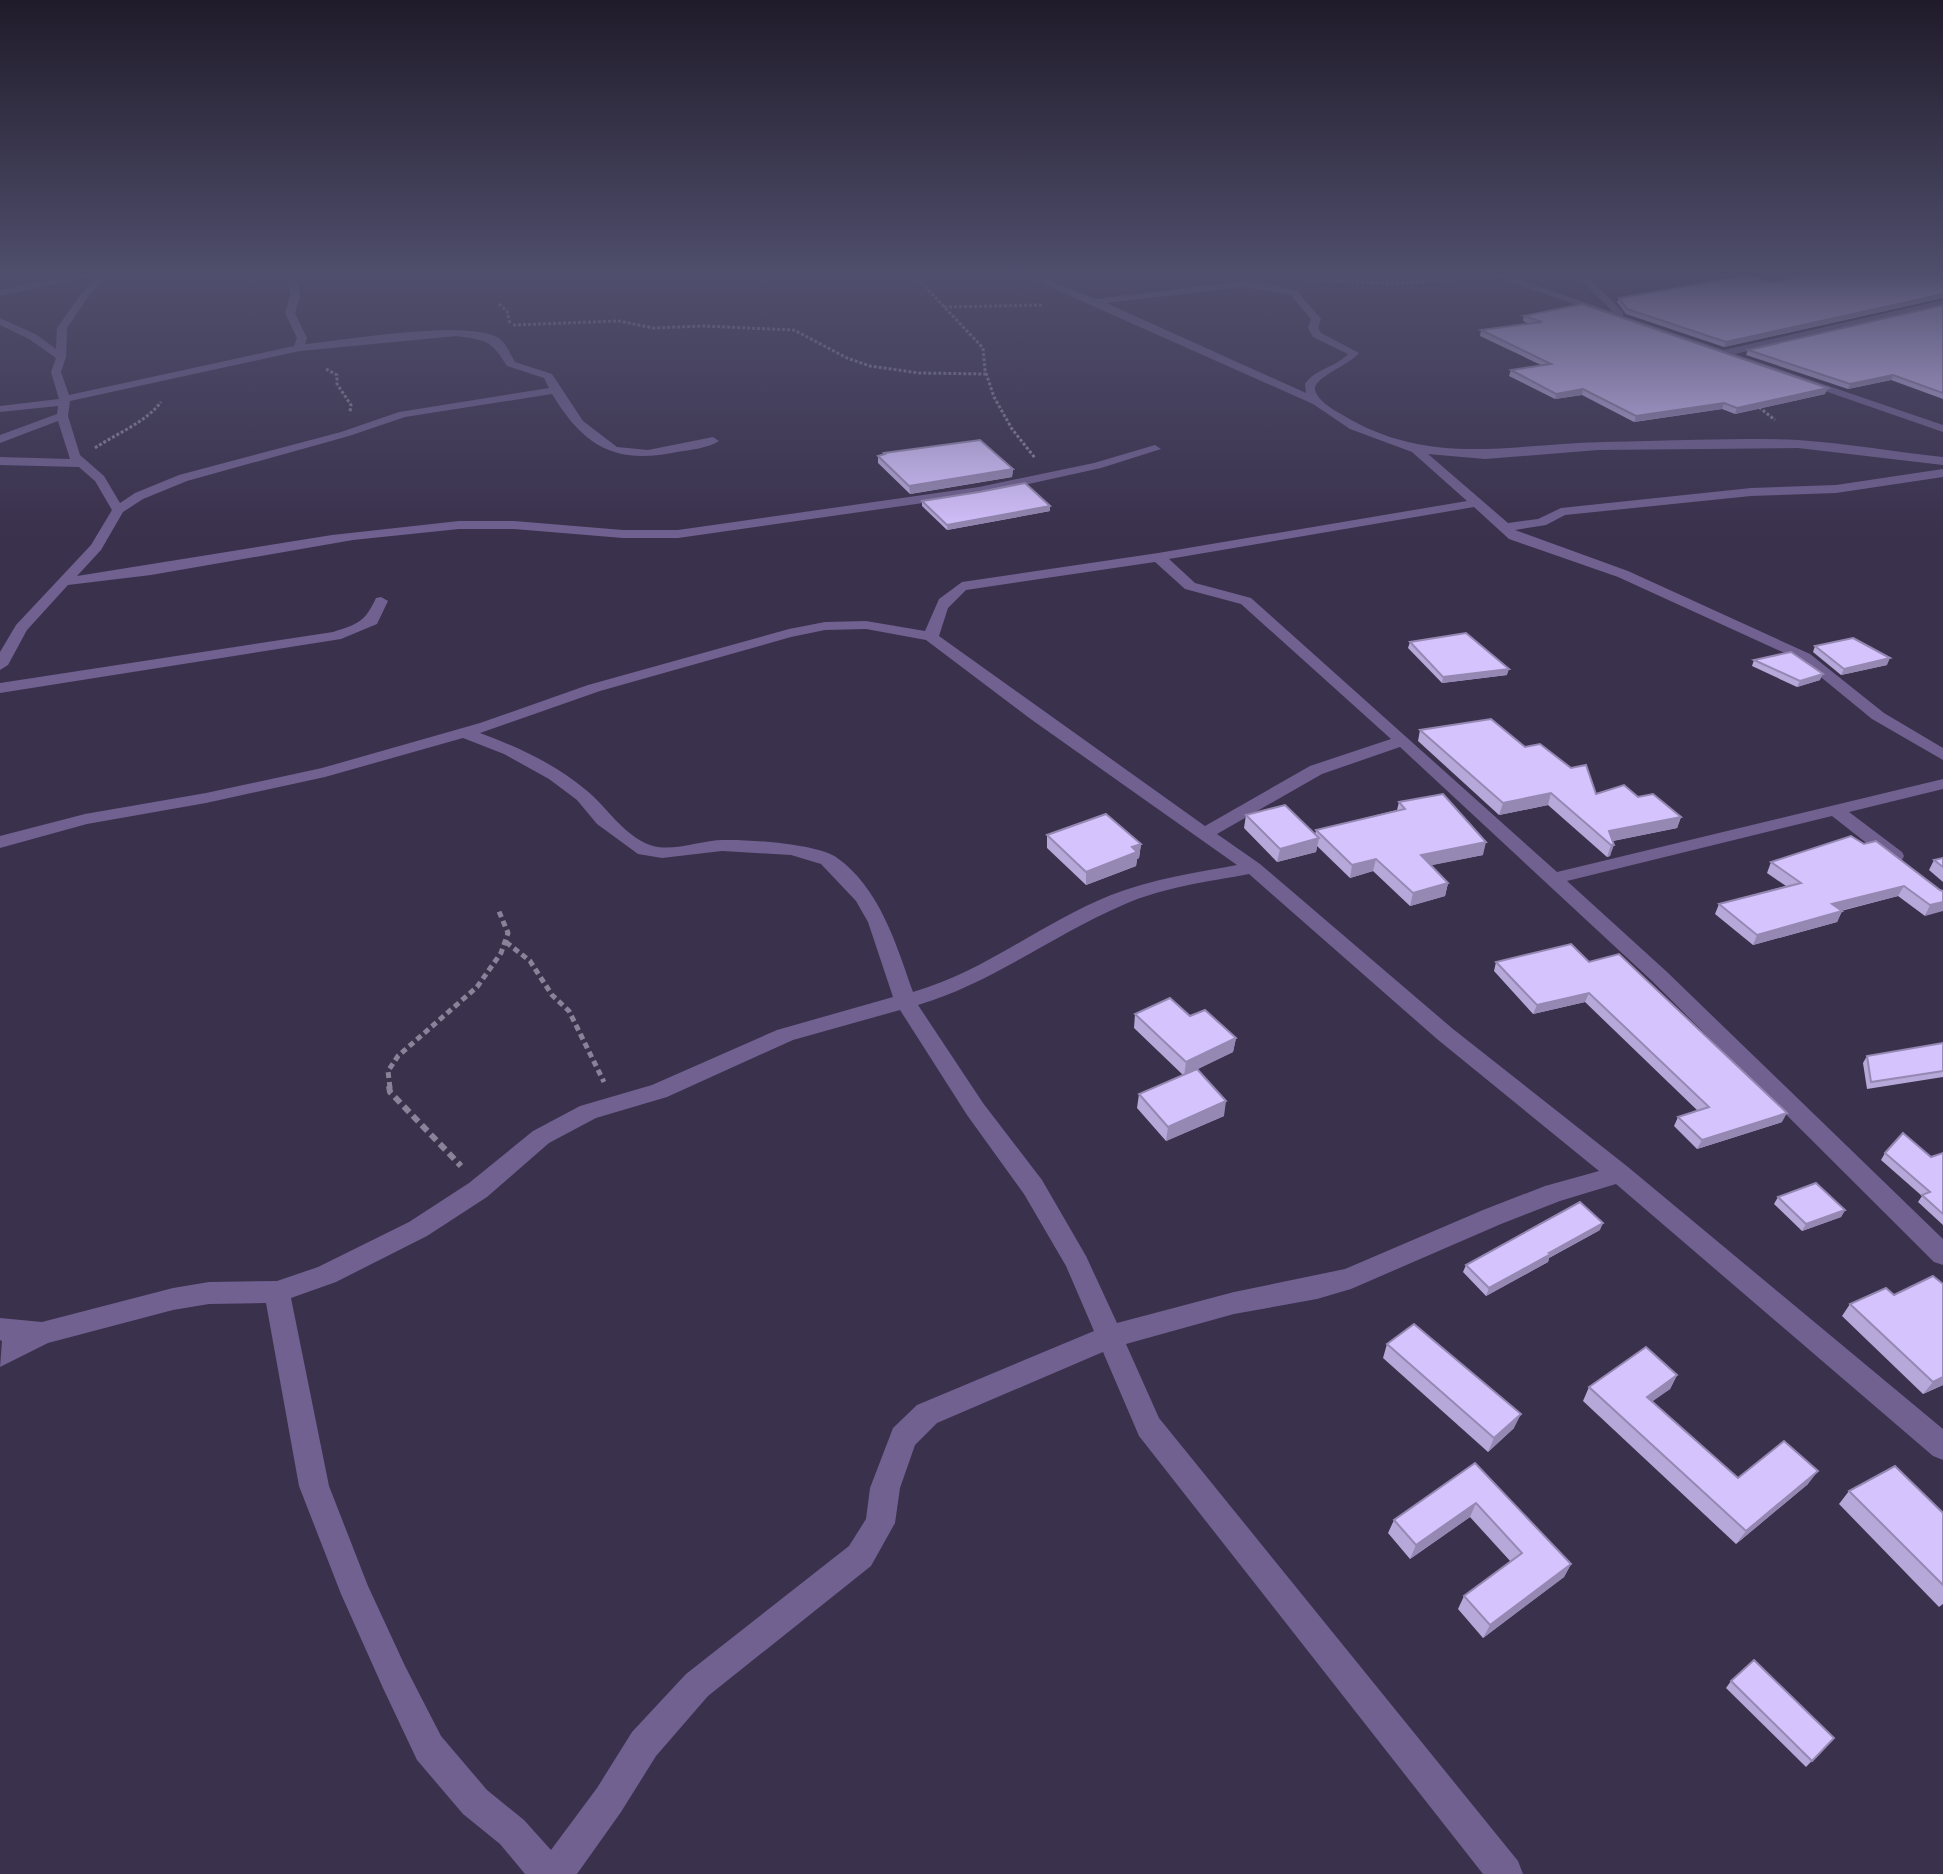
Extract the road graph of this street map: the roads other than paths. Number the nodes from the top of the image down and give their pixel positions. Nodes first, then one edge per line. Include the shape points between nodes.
1 (59, 362) edge
2 (235, 362) edge
3 (510, 362) edge
4 (1229, 362) edge
5 (1345, 362) edge
6 (1753, 362) edge
7 (553, 391) junction
8 (64, 401) junction
9 (1317, 402) junction
10 (0, 409) edge
11 (62, 416) junction
12 (1943, 429) edge
13 (0, 439) edge
14 (713, 441) dead end
15 (1155, 449) dead end
16 (1416, 449) junction
17 (78, 460) junction
18 (0, 461) edge
19 (1943, 461) edge
20 (1943, 473) edge
21 (1476, 503) junction
22 (118, 510) junction
23 (1503, 528) junction
24 (1158, 557) junction
25 (67, 581) junction
26 (381, 601) dead end
27 (931, 637) junction
28 (0, 665) edge
29 (0, 688) edge
30 (465, 733) junction
31 (1403, 740) junction
32 (1943, 755) edge
33 (1943, 784) edge
34 (1835, 810) junction
35 (1205, 833) junction
36 (0, 842) edge
37 (1907, 865) edge
38 (1253, 868) junction
39 (1554, 878) junction
40 (906, 1003) junction
41 (1620, 1174) junction
42 (1943, 1255) edge
43 (277, 1292) junction
44 (0, 1329) edge
45 (42, 1333) junction
46 (1109, 1337) junction
47 (0, 1355) edge
48 (1943, 1447) edge
49 (548, 1874) edge
50 (555, 1874) edge
51 (1505, 1874) edge

1 - 8 street via 56,372
2 - 8 street
3 - 7 street via 548,376
4 - 9 street
5 - 9 street via 1310,384
6 - 12 street
7 - 14 street via 574,420 614,449 636,453
7 - 22 street via 403,414 183,478
8 - 10 street
8 - 11 street
9 - 16 street via 1354,427
11 - 13 street
11 - 17 street
15 - 25 street via 1051,477 678,534 463,524
16 - 19 street via 1485,455 1598,446 1798,444
16 - 21 street
17 - 18 street
17 - 22 street via 100,479
20 - 23 street via 1836,489 1738,493 1561,512
21 - 23 street
21 - 24 street
22 - 25 street
23 - 32 street via 1522,541 1634,578 1805,657 1878,716
24 - 27 street via 962,586 937,612
24 - 31 street via 1190,586 1246,601
25 - 28 street via 21,628
26 - 29 street via 371,621 320,637
27 - 30 street via 866,625 789,633 594,688
27 - 35 street
30 - 36 street via 325,772 85,819
30 - 40 street via 555,775 645,850 762,847 828,860 872,910
31 - 35 street via 1316,770
31 - 39 street
33 - 34 street
34 - 37 street
34 - 39 street
35 - 38 street
38 - 40 street via 1166,884 1117,900 972,976
38 - 41 street via 1445,1034
39 - 42 street
40 - 43 street via 785,1035 699,1075 588,1112 541,1137 478,1190 418,1229 327,1275
40 - 46 street via 1033,1187 1077,1263
41 - 46 street via 1554,1193 1351,1278
41 - 48 street
43 - 45 street via 173,1299
43 - 49 street via 314,1486 394,1677 429,1748
44 - 45 street
45 - 47 street
46 - 50 street via 927,1414 903,1437 885,1488 880,1523 860,1556 697,1685 644,1744
46 - 51 street via 1149,1427 1182,1473

